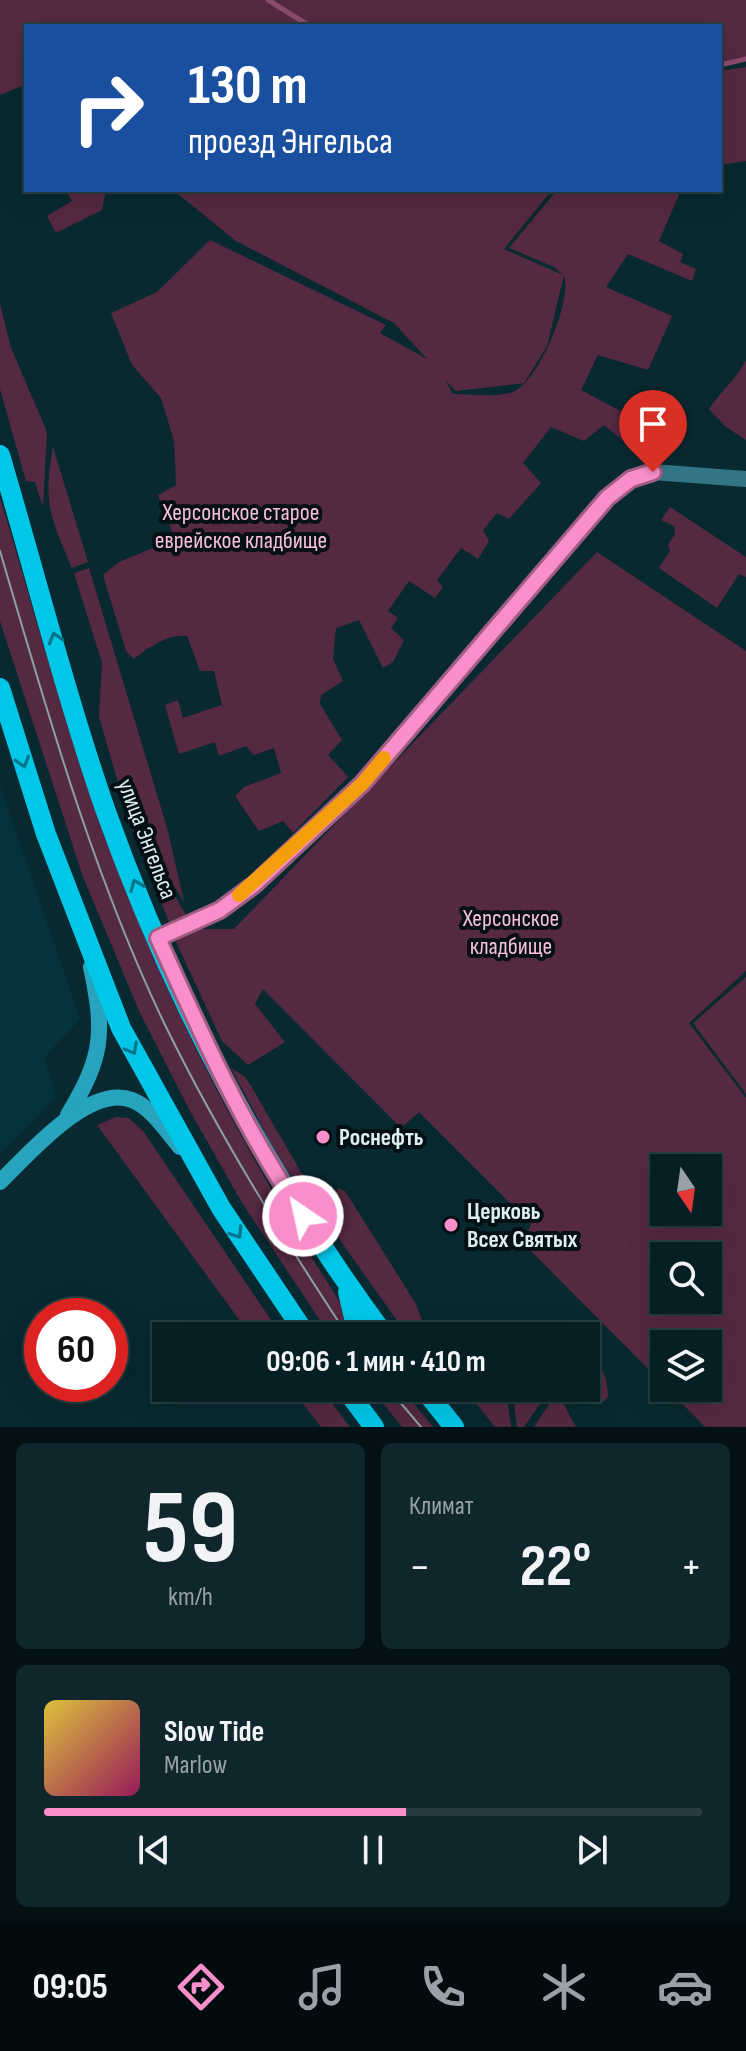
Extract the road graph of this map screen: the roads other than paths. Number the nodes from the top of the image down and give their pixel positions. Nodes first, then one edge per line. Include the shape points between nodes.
1 (0, 455) edge
2 (746, 479) edge
3 (0, 688) edge
4 (79, 926) junction
5 (158, 938) junction
6 (63, 1123) junction
7 (197, 1167) junction
8 (0, 1182) edge
9 (342, 1275) junction
10 (289, 1312) junction
11 (296, 1322) edge
12 (303, 1322) edge
13 (355, 1322) edge
14 (375, 1322) edge
15 (355, 1402) edge
16 (358, 1402) edge
17 (434, 1402) edge
18 (361, 1410) junction
19 (374, 1427) edge
20 (454, 1427) edge

5 -> 1 main road, улица Энгельса via 105,809
2 - 5 street via 653,472 631,479 607,498 362,784 255,884 220,910
3 -> 4 main road
4 - 6 main road via 101,1032 91,1075
4 -> 7 main road via 121,1028
5 - 9 main road, улица Энгельса via 269,1166
6 - 7 main road via 106,1100 134,1100
6 - 8 main road
7 -> 10 main road
9 - 13 main road
9 - 14 main road, улица Энгельса
10 - 11 main road
10 - 12 main road
15 - 18 main road
16 - 18 main road
17 - 20 main road
18 - 19 main road

